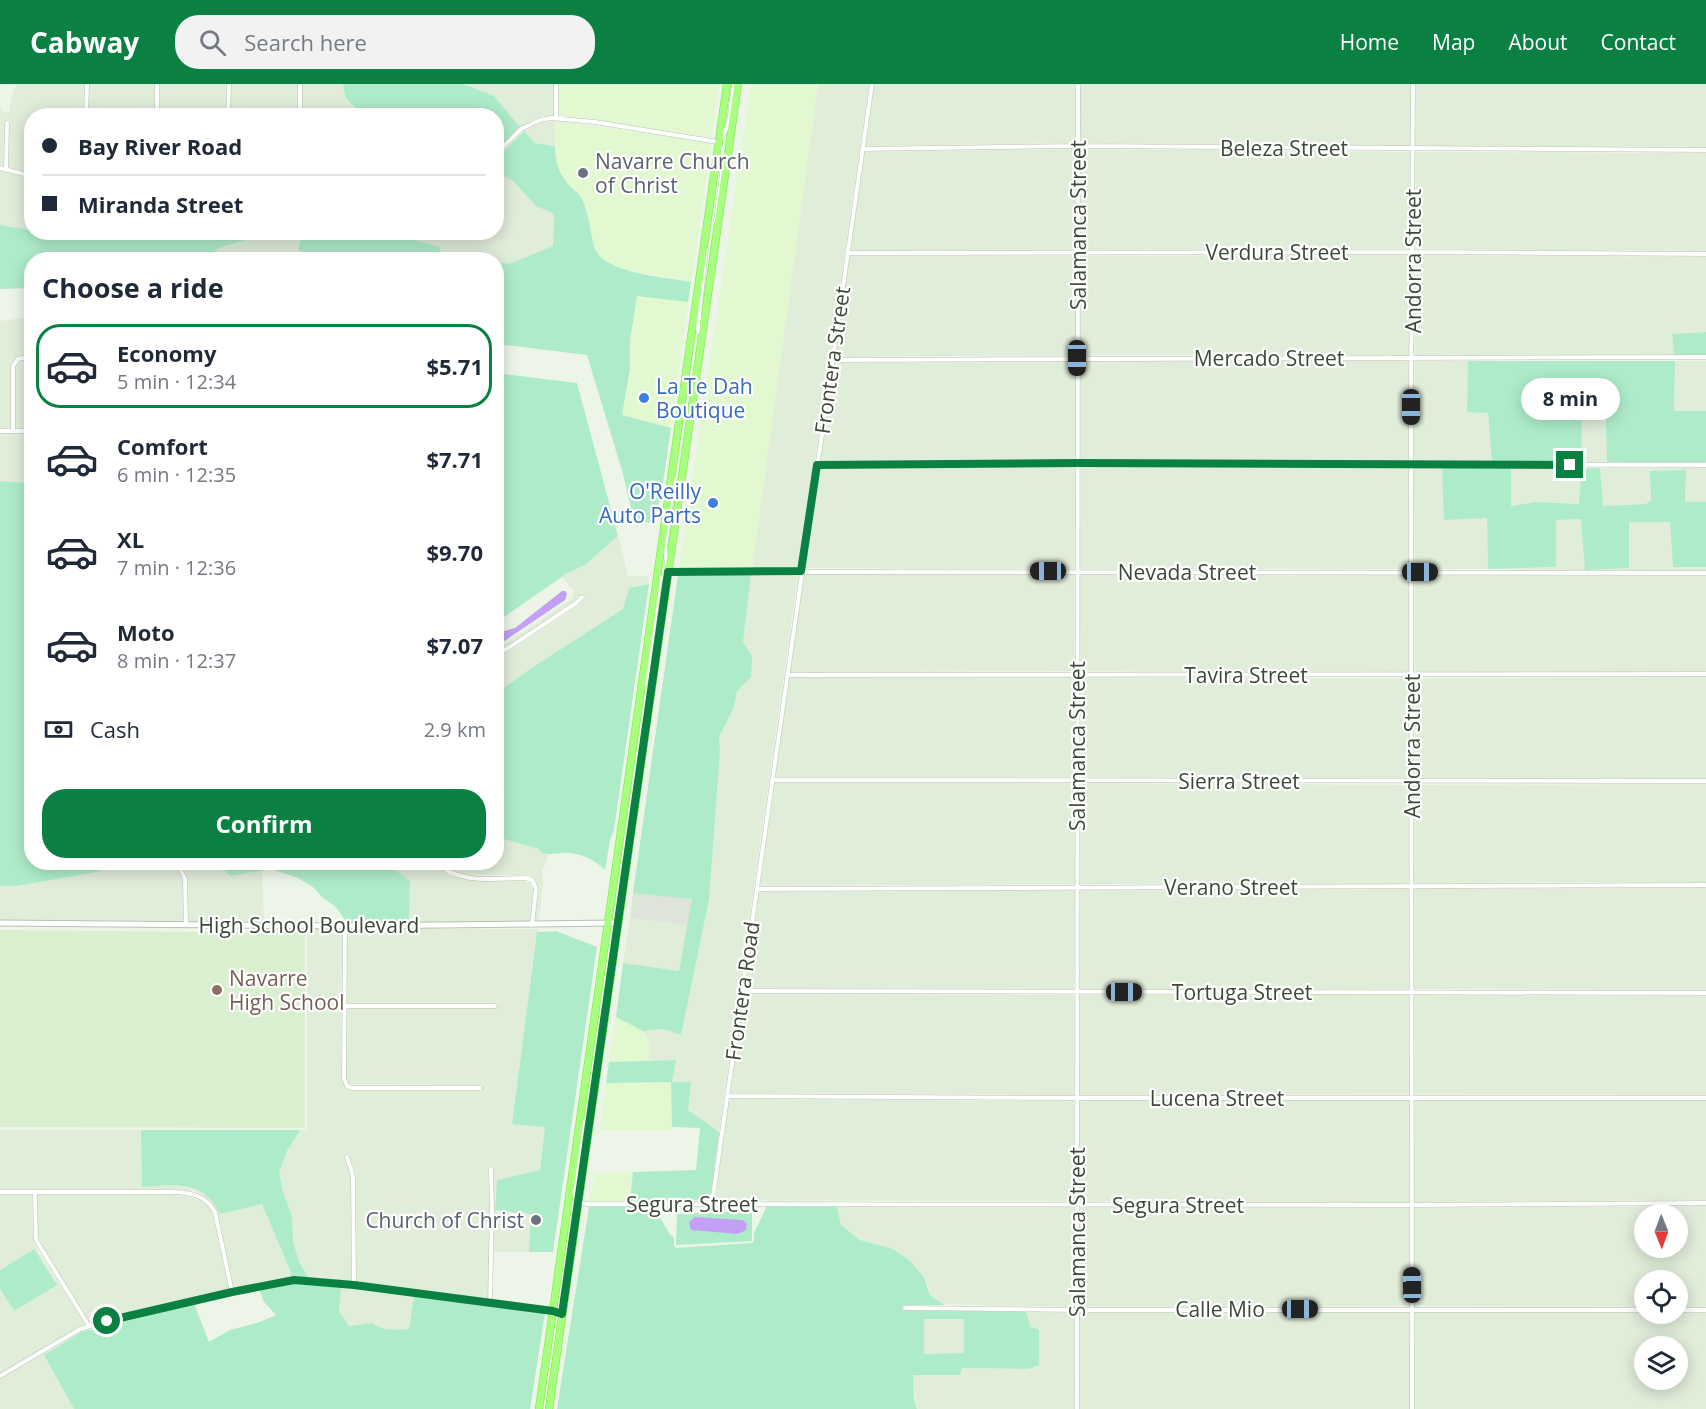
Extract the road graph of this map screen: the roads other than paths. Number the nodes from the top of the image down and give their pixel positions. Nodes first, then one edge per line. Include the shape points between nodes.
1 (87, 84) edge
2 (158, 84) edge
3 (229, 84) edge
4 (300, 84) edge
5 (556, 84) edge
6 (727, 84) edge
7 (736, 84) edge
8 (872, 84) edge
9 (1078, 84) edge
10 (1413, 84) edge
11 (86, 108) edge
12 (157, 108) edge
13 (228, 108) edge
14 (300, 108) edge
15 (556, 118) junction
16 (7, 123) dead end
17 (719, 142) junction
18 (504, 146) edge
19 (1078, 146) junction
20 (862, 149) junction
21 (1413, 149) junction
22 (1706, 150) edge
23 (0, 168) edge
24 (6, 170) junction
25 (24, 174) edge
26 (706, 233) junction
27 (716, 238) junction
28 (1413, 252) junction
29 (847, 253) junction
30 (1078, 253) junction
31 (1706, 254) edge
32 (702, 335) junction
33 (1706, 357) edge
34 (24, 358) edge
35 (1077, 358) junction
36 (1413, 358) junction
37 (832, 360) junction
38 (0, 430) edge
39 (14, 430) junction
40 (24, 430) edge
41 (673, 461) junction
42 (1078, 463) junction
43 (817, 465) junction
44 (1412, 465) junction
45 (1706, 465) edge
46 (801, 571) junction
47 (668, 572) junction
48 (1077, 572) junction
49 (1412, 572) junction
50 (1706, 573) edge
51 (582, 597) dead end
52 (504, 651) edge
53 (1076, 674) junction
54 (1706, 674) edge
55 (787, 675) junction
56 (1413, 676) junction
57 (639, 701) junction
58 (772, 780) junction
59 (1077, 780) junction
60 (1706, 781) edge
61 (1412, 782) junction
62 (181, 870) edge
63 (447, 870) edge
64 (1706, 885) edge
65 (1077, 886) junction
66 (1412, 886) junction
67 (757, 889) junction
68 (0, 923) edge
69 (607, 923) junction
70 (618, 923) junction
71 (186, 924) junction
72 (345, 926) junction
73 (532, 926) junction
74 (742, 991) junction
75 (1077, 992) junction
76 (1411, 992) junction
77 (1706, 993) edge
78 (495, 1005) dead end
79 (344, 1006) junction
80 (480, 1088) dead end
81 (727, 1096) junction
82 (583, 1097) junction
83 (1412, 1097) junction
84 (1077, 1098) junction
85 (1706, 1098) edge
86 (347, 1157) dead end
87 (491, 1169) dead end
88 (0, 1192) edge
89 (34, 1192) junction
90 (579, 1202) junction
91 (712, 1203) junction
92 (1706, 1203) edge
93 (1077, 1204) junction
94 (1411, 1205) junction
95 (354, 1285) junction
96 (232, 1292) junction
97 (490, 1303) junction
98 (905, 1308) dead end
99 (1412, 1309) junction
100 (1076, 1310) junction
101 (1634, 1310) edge
102 (1688, 1310) edge
103 (1706, 1310) edge
104 (553, 1311) junction
105 (562, 1314) junction
106 (89, 1326) junction
107 (0, 1376) edge
108 (539, 1409) edge
109 (549, 1409) edge
110 (1077, 1409) edge
111 (1412, 1409) edge

1 - 11 street
2 - 12 street
3 - 13 street
4 - 14 street
5 - 15 street
6 - 17 highway
7 - 17 street via 729,123
7 - 27 highway
8 - 20 street, Frontera Street
9 - 19 street, Salamanca Street
10 - 21 street, Andorra Street
15 - 17 street
15 - 18 street via 521,129
16 - 24 street
17 - 26 highway
17 - 27 street via 724,158
19 - 20 street, Beleza Street
19 - 21 street, Beleza Street
19 - 30 street, Salamanca Street
20 - 29 street, Frontera Street
21 - 22 street, Beleza Street
21 - 28 street, Andorra Street
23 - 24 street
24 - 25 street
26 - 32 street via 698,326
26 - 41 highway
27 - 32 highway
28 - 30 street, Verdura Street
28 - 31 street, Verdura Street
28 - 36 street, Andorra Street
29 - 30 street, Verdura Street
29 - 37 street, Frontera Street
30 - 35 street, Salamanca Street
32 - 47 highway
33 - 36 street, Mercado Street
34 - 39 street via 13,366
35 - 36 street, Mercado Street
35 - 37 street, Mercado Street
35 - 42 street, Salamanca Street
36 - 44 street, Andorra Street
37 - 43 street, Frontera Street
38 - 39 street
39 - 40 street
41 - 47 street via 674,487 665,548
41 - 57 highway
42 - 43 street
42 - 44 street
42 - 48 street, Salamanca Street
43 - 46 street, Frontera Street
44 - 45 street
44 - 49 street, Andorra Street
46 - 47 street, Nevada Street
46 - 48 street, Nevada Street
46 - 55 street, Frontera Street
47 - 57 street via 660,580 647,678
47 - 70 highway
48 - 49 street, Nevada Street
48 - 53 street, Salamanca Street
49 - 50 street, Nevada Street
49 - 56 street, Andorra Street
51 - 52 street
53 - 55 street, Tavira Street
53 - 56 street, Tavira Street
53 - 59 street, Salamanca Street
54 - 56 street, Tavira Street
55 - 58 street, Frontera Street
56 - 61 street, Andorra Street
57 - 69 highway
58 - 59 street, Sierra Street
58 - 67 street, Frontera Road
59 - 61 street, Sierra Street
59 - 65 street, Salamanca Street
60 - 61 street, Sierra Street
61 - 66 street, Andorra Street
62 - 71 street via 185,879
63 - 73 street via 465,877 532,880 536,888
64 - 66 street, Verano Street
65 - 66 street, Verano Street
65 - 67 street, Verano Street
65 - 75 street, Salamanca Street
66 - 76 street, Andorra Street
67 - 74 street, Frontera Road
68 - 71 street, High School Boulevard
69 - 70 street, High School Boulevard
69 - 73 street, High School Boulevard
69 - 82 highway
70 - 90 highway
71 - 72 street, High School Boulevard
72 - 73 street, High School Boulevard
72 - 79 street
74 - 75 street, Tortuga Street
74 - 81 street, Frontera Road
75 - 76 street, Tortuga Street
75 - 84 street, Salamanca Street
76 - 77 street, Tortuga Street
76 - 83 street, Andorra Street
78 - 79 street
79 - 80 street via 346,1085
81 - 84 street, Lucena Street
81 - 91 street, Frontera Road
82 - 90 street via 574,1194
82 - 104 highway
83 - 84 street, Lucena Street
83 - 85 street, Lucena Street
83 - 94 street, Andorra Street
84 - 93 street, Salamanca Street
86 - 95 street via 353,1176
87 - 97 street
88 - 89 street
89 - 96 street via 174,1192 200,1196 215,1212
89 - 106 street via 40,1248
90 - 91 street, Segura Street
90 - 105 highway
91 - 93 street, Segura Street
92 - 94 street, Segura Street
93 - 94 street, Segura Street
93 - 100 street, Salamanca Street
94 - 99 street, Andorra Street
95 - 96 street via 294,1280
95 - 97 street
96 - 106 street
97 - 104 street
98 - 100 street, Calle Mio
99 - 100 street, Calle Mio
99 - 101 street, Calle Mio
99 - 111 street, Andorra Street
100 - 110 street, Salamanca Street
102 - 103 street
104 - 105 street
104 - 108 highway
105 - 109 highway
106 - 107 street

